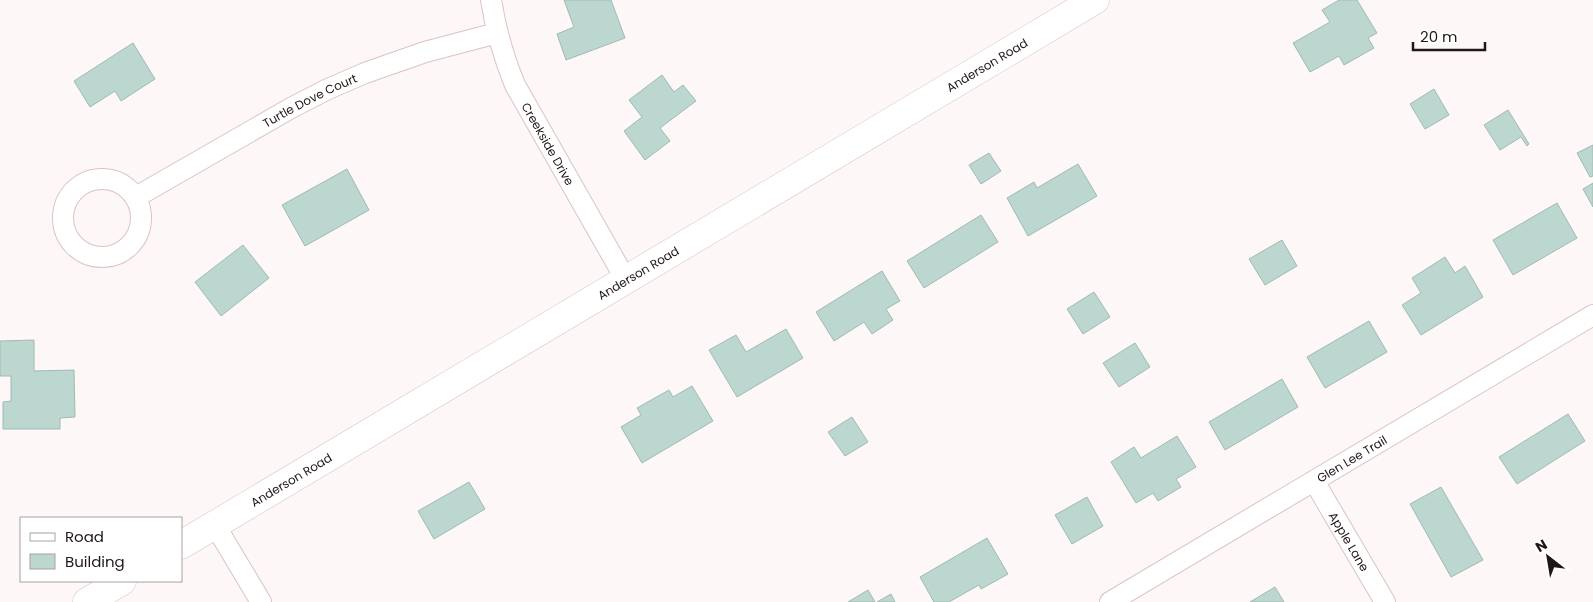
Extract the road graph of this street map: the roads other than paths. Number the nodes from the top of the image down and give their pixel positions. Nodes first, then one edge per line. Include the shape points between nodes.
1 (491, 0) edge
2 (1095, 0) edge
3 (497, 33) junction
4 (136, 197) dead end
5 (626, 280) junction
6 (1593, 315) edge
7 (1314, 481) junction
8 (215, 525) junction
9 (182, 544) edge
10 (120, 582) edge
11 (87, 602) edge
12 (261, 602) edge
13 (1110, 602) edge
14 (1385, 602) edge

1 - 3 street, Creekside Drive
2 - 5 street, Anderson Road
3 - 4 street, Turtle Dove Court via 425,52 328,89
3 - 5 street, Creekside Drive via 515,85
5 - 8 street, Anderson Road
6 - 7 street, Glen Lee Trail
7 - 13 street, Glen Lee Trail
7 - 14 street, Apple Lane
8 - 9 street, Anderson Road
8 - 12 street
10 - 11 street

